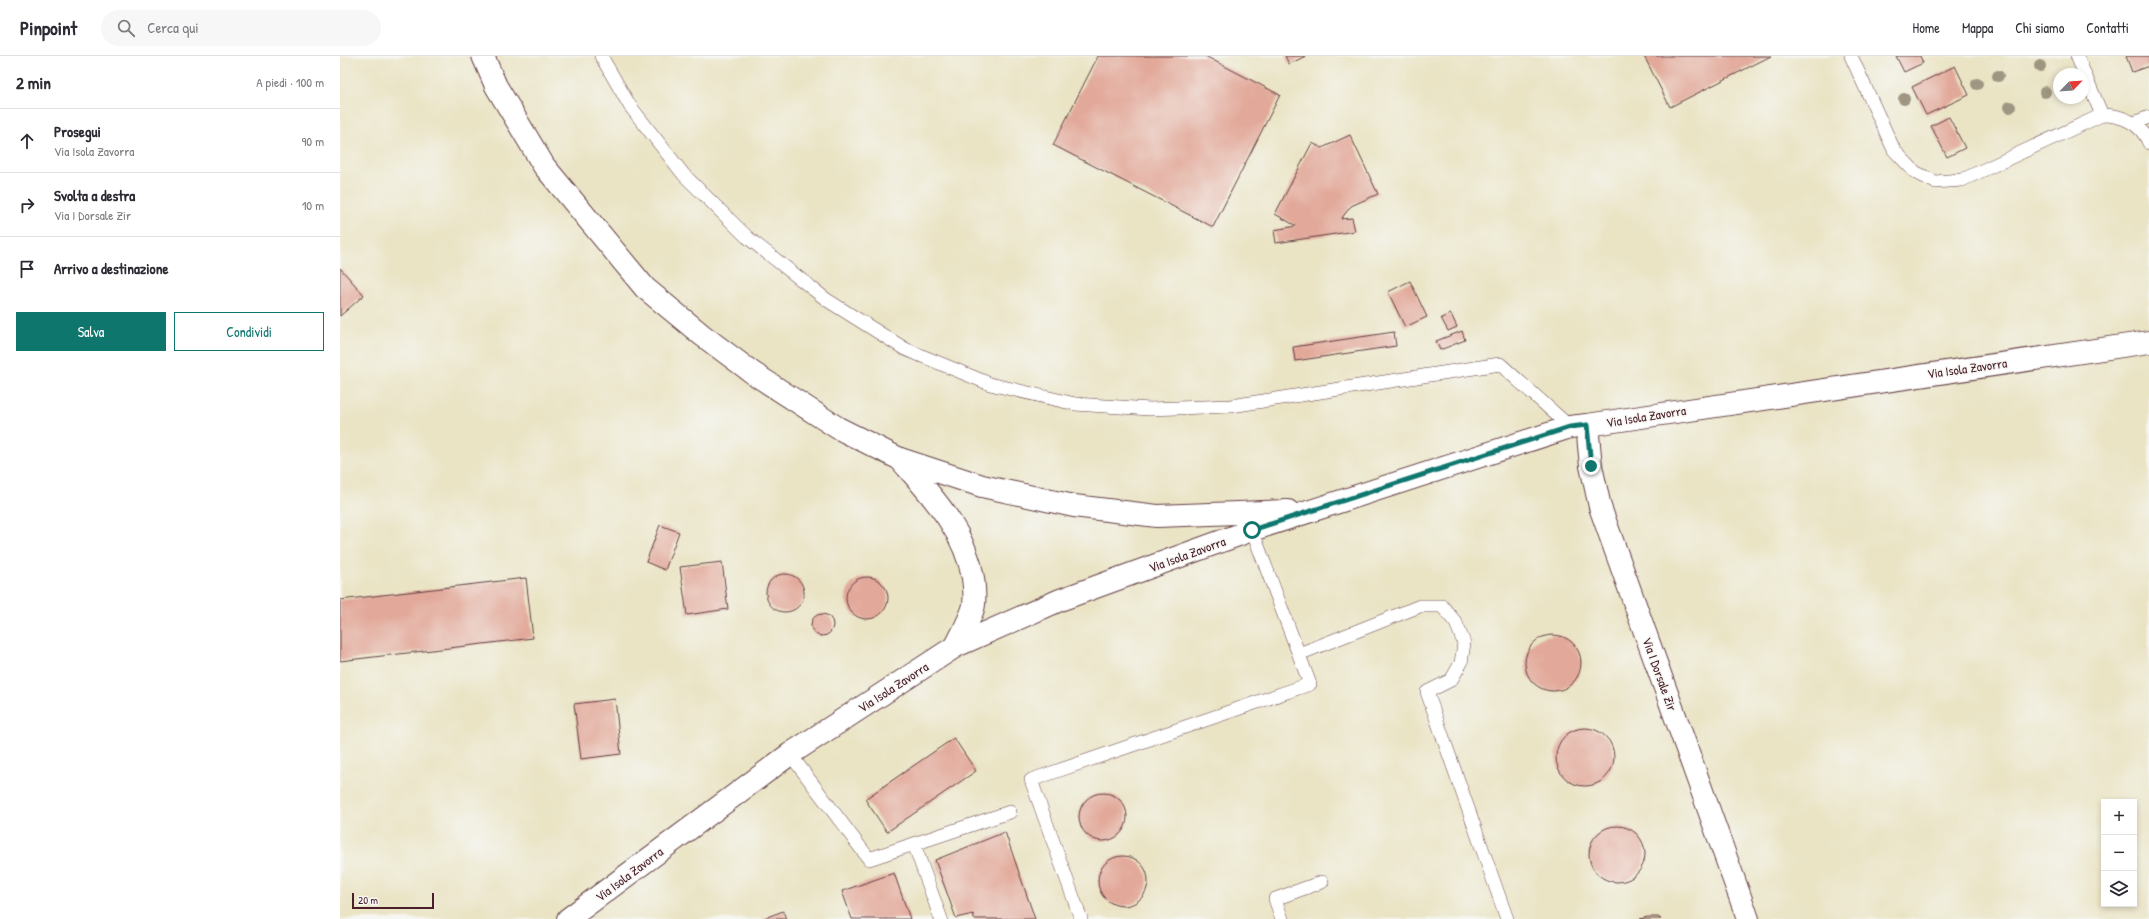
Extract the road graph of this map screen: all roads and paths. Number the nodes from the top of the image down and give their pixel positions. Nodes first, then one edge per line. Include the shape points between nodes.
1 (483, 56) edge
2 (601, 56) edge
3 (1850, 56) edge
4 (2077, 56) edge
5 (2102, 115) junction
6 (2149, 117) edge
7 (2134, 123) junction
8 (2149, 143) edge
9 (2149, 342) edge
10 (1579, 426) junction
11 (900, 459) junction
12 (1313, 510) junction
13 (1252, 530) junction
14 (956, 646) junction
15 (1299, 654) junction
16 (790, 754) junction
17 (1010, 812) dead end
18 (914, 844) junction
19 (1322, 882) dead end
20 (568, 919) edge
21 (941, 919) edge
22 (1081, 919) edge
23 (1282, 919) edge
24 (1507, 919) edge
25 (1748, 919) edge

1 - 11 street via 496,86 544,166 645,288 702,335 753,372 838,428
2 - 10 lane via 630,106 684,175 747,237 827,300 905,349 990,384 1075,404 1150,409 1231,406 1500,364
3 - 5 lane via 1894,150 1915,172 1935,182 1962,180
4 - 5 lane
5 - 7 lane via 2116,115
6 - 7 lane
7 - 8 lane
9 - 10 street, Via Isola Zavorra
10 - 12 street, Via Isola Zavorra
10 - 25 street, Via I Dorsale Zir via 1600,507
11 - 12 street via 982,486 1089,508 1157,516
11 - 14 street via 938,502 959,534 970,560 974,587 973,608
12 - 13 street, Via Isola Zavorra
13 - 14 street, Via Isola Zavorra via 1060,600
13 - 15 lane
14 - 16 street, Via Isola Zavorra
15 - 22 lane via 1310,684 1031,780
15 - 24 lane via 1420,606 1442,606 1456,623 1464,643 1461,663 1451,680 1427,692
16 - 18 lane via 869,859
16 - 20 street, Via Isola Zavorra
17 - 18 lane
18 - 21 lane
19 - 23 lane via 1275,899

